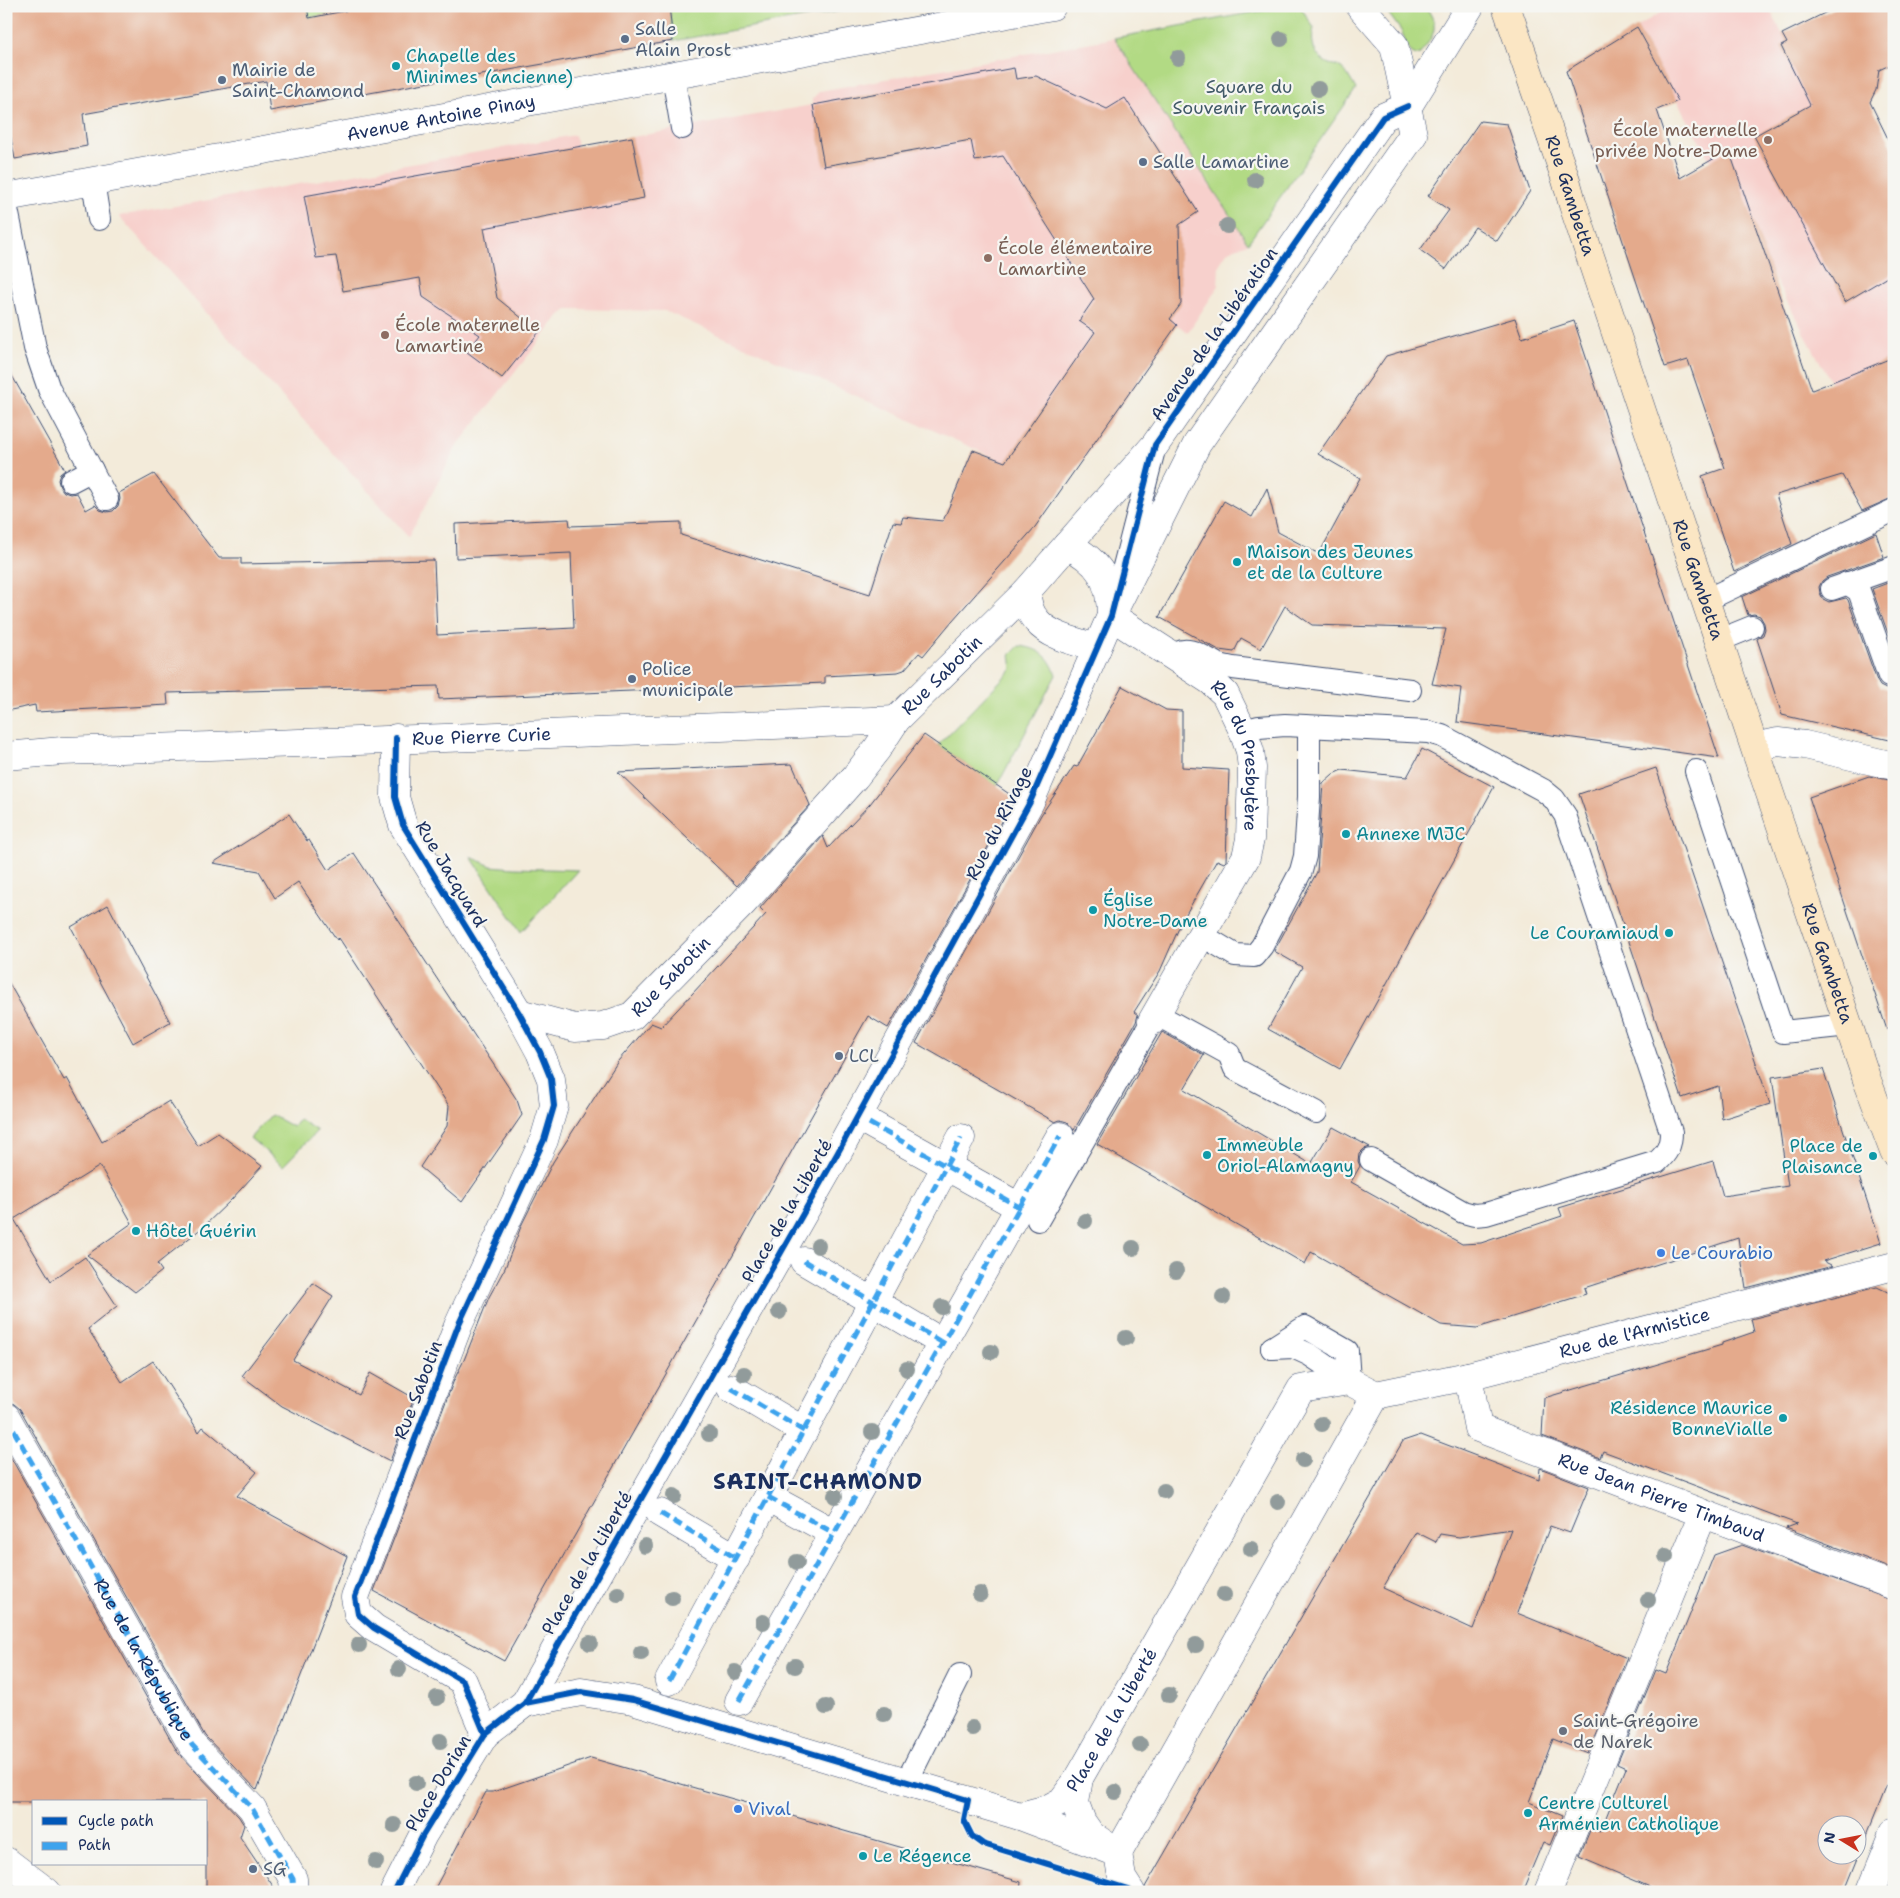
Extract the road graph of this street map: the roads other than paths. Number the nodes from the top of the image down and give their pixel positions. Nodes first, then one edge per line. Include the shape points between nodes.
1 (1052, 6) edge
2 (1360, 6) edge
3 (1470, 6) edge
4 (1506, 6) edge
5 (673, 76) junction
6 (1408, 106) junction
7 (682, 128) dead end
8 (92, 181) junction
9 (6, 197) edge
10 (6, 204) edge
11 (99, 219) dead end
12 (1155, 445) junction
13 (92, 470) junction
14 (71, 481) dead end
15 (107, 499) dead end
16 (1894, 510) edge
17 (1067, 544) junction
18 (1894, 567) edge
19 (1026, 592) junction
20 (1706, 600) junction
21 (1111, 616) junction
22 (1752, 627) dead end
23 (1720, 640) junction
24 (1097, 648) junction
25 (1174, 656) junction
26 (1889, 676) dead end
27 (1410, 690) dead end
28 (896, 720) junction
29 (1309, 727) junction
30 (1243, 731) junction
31 (396, 738) junction
32 (1755, 747) junction
33 (6, 756) edge
34 (1894, 766) edge
35 (1696, 771) dead end
36 (1200, 934) junction
37 (519, 1013) junction
38 (1154, 1017) junction
39 (1849, 1025) junction
40 (902, 1038) joint
41 (1867, 1080) junction
42 (1894, 1094) edge
43 (1316, 1112) dead end
44 (869, 1123) dead end
45 (1060, 1136) dead end
46 (961, 1138) dead end
47 (1894, 1151) edge
48 (1371, 1160) dead end
49 (946, 1166) junction
50 (1029, 1214) junction
51 (804, 1261) dead end
52 (1894, 1266) edge
53 (873, 1302) junction
54 (943, 1343) junction
55 (1272, 1348) dead end
56 (1468, 1376) junction
57 (1349, 1381) junction
58 (731, 1388) dead end
59 (1376, 1396) junction
60 (6, 1417) edge
61 (804, 1431) junction
62 (768, 1496) junction
63 (660, 1513) dead end
64 (1703, 1514) junction
65 (834, 1533) junction
66 (736, 1558) junction
67 (1894, 1586) edge
68 (1894, 1600) edge
69 (960, 1675) dead end
70 (669, 1681) dead end
71 (739, 1701) dead end
72 (524, 1703) junction
73 (485, 1734) junction
74 (1079, 1778) junction
75 (907, 1782) junction
76 (1020, 1816) junction
77 (1894, 1833) edge
78 (1118, 1853) junction
79 (6, 1861) edge
80 (47, 1892) edge
81 (294, 1892) edge
82 (394, 1892) edge
83 (1131, 1892) edge
84 (1548, 1892) edge
85 (1870, 1892) edge

1 - 5 street, Avenue Antoine Pinay
2 - 6 street via 1394,45
3 - 6 street
4 - 20 main road, Rue Gambetta
5 - 7 lane
5 - 8 street, Avenue Antoine Pinay
6 - 12 street, Avenue de la Libération via 1382,117
6 - 21 street via 1413,135 1197,444
8 - 9 street, Avenue Antoine Pinay
8 - 11 lane
10 - 13 lane via 35,348 50,389
12 - 17 street, Avenue de la Libération
12 - 21 lane, Avenue de la Libération
13 - 14 lane
13 - 15 lane
16 - 20 lane
17 - 19 street, Avenue de la Libération
17 - 21 street via 1097,566 1109,590
18 - 26 lane via 1840,586 1859,591
19 - 24 street via 1029,609 1037,622 1050,632
19 - 28 street, Rue Sabotin
20 - 23 main road, Rue Gambetta
21 - 24 street, Rue du Rivage
21 - 25 street, Rue du Presbytère
22 - 23 lane
23 - 32 main road, Rue Gambetta
24 - 40 street, Rue du Rivage via 1030,802
25 - 27 lane via 1182,650 1191,651 1233,668
25 - 30 street, Rue du Presbytère via 1225,694
28 - 31 street, Rue Pierre Curie
28 - 37 street, Rue Sabotin via 832,805 743,903 632,1016 603,1026 575,1028
29 - 30 lane via 1273,726
29 - 36 lane via 1305,856 1262,946 1254,956 1235,955
29 - 48 lane via 1428,732 1442,736 1554,799 1565,815 1671,1132 1666,1154 1657,1162 1474,1215 1463,1212
30 - 36 street, Rue du Presbytère via 1252,768 1250,839 1246,857
31 - 33 street, Rue Pierre Curie
31 - 37 street, Rue Jacquard via 395,797 403,825
32 - 34 street via 1778,742 1804,745
32 - 39 main road, Rue Gambetta
35 - 39 lane via 1783,1032
36 - 38 street, Rue du Presbytère
37 - 73 street, Rue Sabotin via 551,1079 554,1106 544,1140 458,1326 355,1597 358,1614 374,1628 463,1681
38 - 43 lane via 1229,1054 1235,1069
38 - 50 lane
39 - 41 main road, Rue Gambetta
40 - 72 street, Place de la Liberté
41 - 42 main road
41 - 47 main road, Rue Gambetta
44 - 49 street
45 - 50 street
46 - 49 street
49 - 50 street
49 - 53 street
50 - 54 street
51 - 53 street
52 - 56 street, Rue de l'Armistice
53 - 54 street
53 - 61 street
54 - 65 street
55 - 57 lane via 1305,1327 1347,1351
56 - 59 street, Rue de l'Armistice
56 - 64 street, Rue Jean Pierre Timbaud via 1478,1428
57 - 59 street
57 - 74 street, Place de la Liberté via 1301,1389
58 - 61 street
59 - 78 street
60 - 81 street, Rue de la République via 192,1745 252,1808 293,1879
61 - 62 street
62 - 65 street
62 - 66 street
63 - 66 street
64 - 67 street, Rue Jean Pierre Timbaud
64 - 68 lane via 1720,1535
64 - 84 street
65 - 71 street
66 - 70 street
69 - 75 lane
72 - 73 street, Place Dorian
72 - 75 street, Place de la Liberté via 581,1692 633,1700
73 - 82 street, Place Dorian via 423,1835
74 - 76 street, Place de la Liberté via 1062,1801 1047,1810
74 - 78 street via 1075,1803 1082,1822 1091,1835
75 - 76 street, Place de la Liberté
76 - 78 street
77 - 85 street
78 - 83 street via 1122,1878
79 - 80 street

